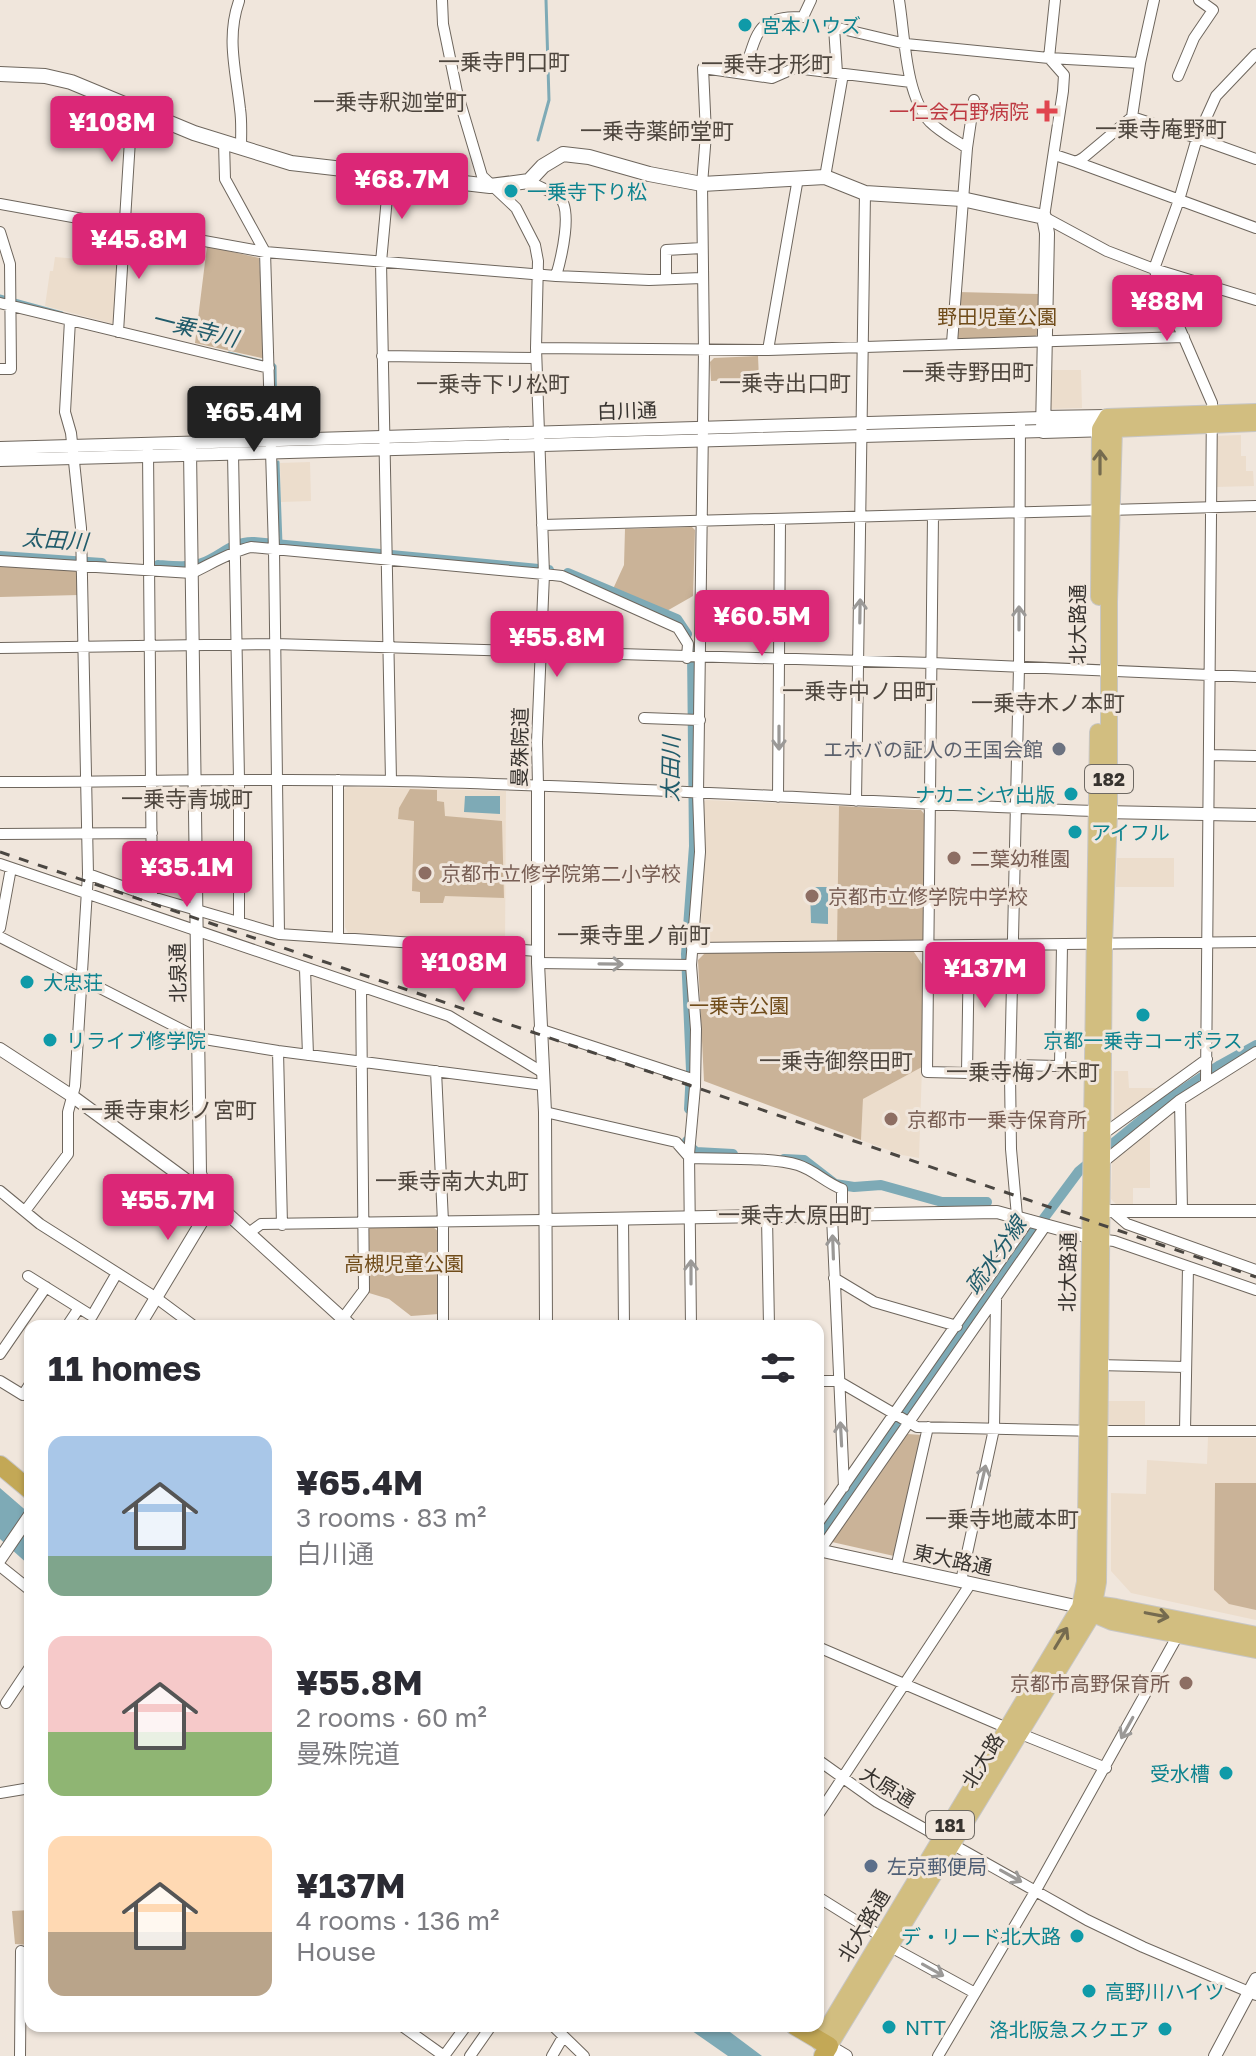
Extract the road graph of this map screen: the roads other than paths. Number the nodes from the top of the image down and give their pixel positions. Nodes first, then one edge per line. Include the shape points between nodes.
1 (442, 0) edge
2 (811, 0) edge
3 (899, 0) edge
4 (1055, 0) edge
5 (1154, 0) edge
6 (1199, 0) edge
7 (239, 1) edge
8 (906, 44) junction
9 (1256, 54) edge
10 (1049, 58) junction
11 (1140, 63) junction
12 (744, 72) junction
13 (840, 73) junction
14 (0, 74) edge
15 (1178, 76) dead end
16 (911, 82) junction
17 (974, 100) dead end
18 (140, 110) junction
19 (1132, 117) junction
20 (1197, 138) junction
21 (224, 142) junction
22 (241, 148) junction
23 (967, 148) junction
24 (1055, 155) junction
25 (1256, 159) edge
26 (1076, 162) junction
27 (389, 176) junction
28 (825, 177) junction
29 (798, 178) junction
30 (529, 181) junction
31 (702, 184) junction
32 (490, 186) junction
33 (865, 193) junction
34 (962, 199) junction
35 (1179, 200) junction
36 (0, 204) edge
37 (1044, 217) junction
38 (126, 227) junction
39 (1256, 228) edge
40 (0, 232) edge
41 (702, 248) junction
42 (265, 252) junction
43 (381, 262) junction
44 (1154, 269) junction
45 (540, 275) junction
46 (556, 276) junction
47 (702, 278) junction
48 (666, 279) junction
49 (1256, 300) edge
50 (5, 304) edge
51 (70, 320) junction
52 (118, 332) junction
53 (1184, 337) junction
54 (1045, 341) junction
55 (952, 343) junction
56 (864, 347) junction
57 (768, 350) junction
58 (704, 351) junction
59 (536, 353) junction
60 (382, 356) junction
61 (269, 363) junction
62 (0, 369) edge
63 (1256, 412) edge
64 (1212, 419) junction
65 (1256, 423) edge
66 (1043, 425) junction
67 (1107, 425) junction
68 (1020, 426) junction
69 (863, 431) junction
70 (703, 433) junction
71 (539, 439) junction
72 (384, 443) junction
73 (271, 447) junction
74 (0, 448) edge
75 (190, 449) junction
76 (148, 450) junction
77 (73, 452) junction
78 (233, 453) junction
79 (0, 460) edge
80 (1256, 506) edge
81 (1213, 508) junction
82 (1106, 509) junction
83 (1020, 512) junction
84 (933, 515) junction
85 (861, 518) junction
86 (780, 520) junction
87 (701, 521) junction
88 (542, 525) junction
89 (274, 545) junction
90 (234, 547) junction
91 (386, 556) junction
92 (0, 561) edge
93 (82, 562) junction
94 (191, 568) junction
95 (149, 569) junction
96 (544, 570) junction
97 (274, 644) junction
98 (237, 645) junction
99 (193, 646) junction
100 (84, 647) junction
101 (150, 647) junction
102 (0, 648) edge
103 (388, 648) junction
104 (541, 652) junction
105 (693, 658) junction
106 (779, 659) junction
107 (859, 662) junction
108 (932, 663) junction
109 (1019, 667) junction
110 (1103, 670) junction
111 (1211, 674) junction
112 (1256, 677) edge
113 (644, 718) dead end
114 (694, 720) junction
115 (1210, 755) junction
116 (1256, 756) edge
117 (277, 778) junction
118 (194, 779) junction
119 (239, 779) junction
120 (338, 780) junction
121 (151, 781) junction
122 (391, 781) junction
123 (0, 782) edge
124 (86, 782) junction
125 (538, 785) junction
126 (693, 793) junction
127 (778, 797) junction
128 (856, 801) junction
129 (930, 805) junction
130 (1016, 808) junction
131 (1102, 812) junction
132 (1209, 815) junction
133 (1256, 815) edge
134 (87, 833) junction
135 (152, 833) junction
136 (0, 834) edge
137 (6, 866) edge
138 (88, 874) junction
139 (87, 893) junction
140 (152, 897) junction
141 (196, 908) junction
142 (239, 922) junction
143 (0, 928) edge
144 (197, 930) junction
145 (279, 934) junction
146 (0, 937) edge
147 (338, 938) junction
148 (1256, 942) edge
149 (1208, 943) junction
150 (1098, 944) junction
151 (1014, 945) junction
152 (1062, 945) junction
153 (969, 946) junction
154 (927, 947) junction
155 (692, 948) junction
156 (538, 957) junction
157 (688, 965) junction
158 (305, 969) junction
159 (81, 978) junction
160 (361, 988) junction
161 (539, 1029) junction
162 (198, 1038) junction
163 (0, 1049) edge
164 (278, 1051) junction
165 (1256, 1052) edge
166 (308, 1055) junction
167 (361, 1061) junction
168 (1060, 1066) junction
169 (1097, 1067) junction
170 (1010, 1069) junction
171 (436, 1071) junction
172 (1206, 1072) junction
173 (967, 1073) junction
174 (542, 1078) junction
175 (691, 1079) junction
176 (72, 1096) junction
177 (1180, 1100) junction
178 (545, 1112) junction
179 (690, 1152) junction
180 (1096, 1154) junction
181 (0, 1191) edge
182 (208, 1196) junction
183 (25, 1211) junction
184 (1182, 1211) junction
185 (1256, 1211) edge
186 (1102, 1212) junction
187 (837, 1216) junction
188 (767, 1217) junction
189 (691, 1218) junction
190 (623, 1219) junction
191 (544, 1220) junction
192 (1034, 1221) junction
193 (443, 1222) junction
194 (363, 1223) junction
195 (282, 1225) junction
196 (250, 1232) junction
197 (1095, 1238) junction
198 (1188, 1267) junction
199 (1256, 1270) edge
200 (117, 1273) junction
201 (28, 1276) dead end
202 (834, 1278) junction
203 (46, 1287) junction
204 (1256, 1290) edge
205 (155, 1297) junction
206 (996, 1300) junction
207 (79, 1308) junction
208 (71, 1320) edge
209 (142, 1320) edge
210 (186, 1320) edge
211 (340, 1320) edge
212 (346, 1320) edge
213 (443, 1320) edge
214 (546, 1320) edge
215 (624, 1320) edge
216 (691, 1320) edge
217 (769, 1320) edge
218 (957, 1326) junction
219 (0, 1354) edge
220 (1094, 1365) junction
221 (1186, 1367) junction
222 (0, 1381) edge
223 (824, 1381) edge
224 (838, 1381) junction
225 (24, 1393) edge
226 (894, 1415) junction
227 (907, 1423) junction
228 (928, 1427) junction
229 (994, 1429) junction
230 (1093, 1431) junction
231 (1185, 1431) junction
232 (1256, 1431) edge
233 (0, 1465) edge
234 (24, 1485) edge
235 (844, 1487) junction
236 (824, 1515) edge
237 (24, 1524) edge
238 (824, 1544) edge
239 (824, 1552) edge
240 (1, 1560) edge
241 (896, 1568) junction
242 (966, 1582) junction
243 (24, 1584) edge
244 (1089, 1609) junction
245 (1178, 1635) junction
246 (1256, 1635) edge
247 (824, 1650) edge
248 (1256, 1650) edge
249 (24, 1676) edge
250 (903, 1683) junction
251 (6, 1703) dead end
252 (1014, 1731) junction
253 (824, 1765) edge
254 (1106, 1768) junction
255 (841, 1778) junction
256 (24, 1789) edge
257 (0, 1793) edge
258 (824, 1805) edge
259 (948, 1841) junction
260 (1036, 1890) junction
261 (824, 1901) edge
262 (886, 1942) junction
263 (21, 1951) dead end
264 (1256, 1979) edge
265 (975, 1993) junction
266 (1253, 1993) edge
267 (410, 2032) edge
268 (462, 2032) edge
269 (487, 2032) edge
270 (558, 2032) edge
271 (801, 2032) edge
272 (563, 2037) junction
273 (820, 2051) edge
274 (20, 2056) edge
275 (444, 2056) edge
276 (470, 2056) edge
277 (552, 2056) edge
278 (584, 2056) edge
279 (846, 2056) edge
280 (938, 2056) edge
281 (1215, 2056) edge

1 - 32 street via 466,128
2 - 12 street via 803,17 771,20 759,30
3 - 8 street
4 - 10 street
5 - 11 street
6 - 15 street via 1213,10
7 - 22 street via 231,44
8 - 10 street
8 - 13 street via 834,27
8 - 16 street
9 - 20 street via 1216,96
10 - 11 street
10 - 24 street via 1064,75
11 - 19 street
12 - 13 street via 772,78 795,68
12 - 31 street via 703,68
13 - 16 street
13 - 28 street
14 - 18 main road via 71,82
16 - 23 street via 920,109 932,124
17 - 23 street
18 - 21 main road
18 - 38 street via 130,140
19 - 20 street
19 - 26 street
20 - 25 street
20 - 35 street
21 - 22 main road
21 - 42 street via 225,179
22 - 27 main road via 310,167
23 - 34 street
24 - 26 street
24 - 37 street
26 - 35 street
27 - 32 main road
27 - 43 street
28 - 29 main road
28 - 33 main road
29 - 31 main road
29 - 57 street
30 - 31 main road via 563,154
30 - 32 main road
30 - 46 street via 560,196 563,203 564,247
31 - 41 street
32 - 45 street, 曼殊院道 via 516,208 535,245
33 - 34 main road
33 - 56 street
34 - 37 main road
34 - 55 street
35 - 39 street
35 - 44 street
36 - 38 street
37 - 44 street
37 - 54 main road
38 - 42 street
38 - 52 street
40 - 50 street via 10,264
41 - 47 street
41 - 48 street via 666,250
42 - 43 street
42 - 61 street
43 - 45 street
43 - 60 street
44 - 49 street
44 - 53 street
45 - 46 street
45 - 59 street, 曼殊院道
46 - 48 street
47 - 48 street
47 - 58 street
50 - 51 street
50 - 62 street via 11,369
51 - 52 street
51 - 77 street via 65,412
52 - 61 street
53 - 54 street
53 - 64 street via 1212,403
54 - 55 street
54 - 66 main road
55 - 56 street
56 - 57 street
56 - 69 street
57 - 58 street
58 - 59 street
58 - 70 street
59 - 60 street
59 - 71 street, 曼殊院道
60 - 72 street
61 - 73 street
63 - 64 main road, 白川通
64 - 65 main road, 白川通
64 - 67 main road, 白川通
64 - 81 street
66 - 67 main road, 白川通
66 - 68 street, 白川通
67 - 82 main road, 北大路通 / 182
68 - 69 street, 白川通
68 - 83 street
69 - 70 street, 白川通
69 - 85 street
70 - 71 street, 白川通
70 - 87 street
71 - 72 street, 白川通
71 - 88 street, 曼殊院道
72 - 73 street, 白川通
72 - 91 street
73 - 75 street, 白川通
73 - 78 street, 白川通
73 - 89 street
74 - 77 street, 白川通
75 - 76 street, 白川通
75 - 78 street, 白川通
75 - 94 street, 北泉通
76 - 77 street, 白川通
76 - 95 street
77 - 79 street, 白川通
77 - 93 street
78 - 90 street
80 - 81 street
81 - 82 street
81 - 111 street
82 - 83 street
82 - 110 main road, 北大路通 / 182
83 - 84 street
109 -> 83 street
84 - 85 street
84 - 108 street
85 - 86 street
107 -> 85 street
86 - 87 street
86 - 106 street
87 - 88 street
87 - 105 street
88 - 96 street, 曼殊院道
89 - 90 street
89 - 91 street
89 - 97 street
90 - 94 street via 216,563
90 - 98 street
91 - 96 street
91 - 103 street
92 - 93 street
93 - 95 street via 110,570
93 - 100 street
94 - 95 street
94 - 99 street, 北泉通
95 - 101 street
96 - 104 street, 曼殊院道
96 - 105 street via 678,628
97 - 98 street
97 - 103 street
97 - 117 street
98 - 99 street
98 - 119 street
99 - 101 street
99 - 118 street, 北泉通
100 - 101 street
100 - 102 street
100 - 124 street
101 - 121 street
103 - 104 street
103 - 122 street
104 - 105 street
104 - 125 street, 曼殊院道
105 - 106 street
105 - 114 street
106 - 107 street
106 -> 127 street
107 - 108 street
107 - 128 street
108 - 109 street
108 - 129 street
109 - 110 street
109 - 130 street
110 - 111 street
110 - 131 main road, 北大路通 / 182
111 - 112 street
111 - 115 street
113 - 114 street
114 - 126 street
115 - 116 street
115 - 132 street
117 - 119 street
117 - 120 street
117 - 145 street
118 - 119 street
118 - 121 street
118 - 141 street, 北泉通
119 - 142 street
120 - 122 street
120 - 147 street
121 - 124 street
121 - 135 street
122 - 125 street
123 - 124 street
124 - 134 street
125 - 126 street
125 - 156 street, 曼殊院道
126 - 127 street
126 - 155 street via 700,852
127 - 128 street
128 - 129 street
129 - 130 street
129 - 154 street
130 - 131 street
130 - 151 street
131 - 132 street
131 - 150 main road, 北大路通 / 182
132 - 133 street
132 - 149 street
134 - 135 street
134 - 136 street
134 - 138 street
135 - 140 street
137 - 139 street
137 - 143 street
138 - 139 street
138 - 140 street
139 - 144 street
139 - 159 street
140 - 141 street
141 - 142 street
141 - 144 street, 北泉通
142 - 145 street
144 - 158 street
144 - 162 street, 北泉通
145 - 147 street
146 - 159 street
147 - 156 street
148 - 149 street
149 - 150 street
149 - 172 street
150 - 152 street
150 - 169 main road, 北大路通 / 182
151 - 152 street
151 - 153 street
151 - 170 street
152 - 168 street
153 - 154 street
153 - 173 street
154 - 155 street
154 - 173 street via 927,1072
155 - 157 street
156 -> 157 street
156 - 161 street, 曼殊院道
157 - 175 street via 696,1029
158 - 160 street
158 - 166 street
159 - 162 street
159 - 176 street
160 - 167 street
160 - 174 street via 449,1016
161 - 174 street, 曼殊院道
161 - 175 street
162 - 164 street
162 - 182 street, 北泉通 via 200,1173
163 - 176 street
164 - 166 street
164 - 195 street
165 - 172 street
166 - 167 street
167 - 171 street
167 - 194 street
168 - 169 street
168 - 170 street
169 - 180 main road, 北大路通 / 182
170 - 173 street
170 - 192 street via 1011,1149
171 - 174 street
171 - 193 street
172 - 177 street
172 - 180 street
174 - 178 street, 曼殊院道
175 - 179 street
176 - 182 street
176 - 183 street via 68,1154
177 - 180 street
177 - 184 street
178 - 179 street via 676,1142
178 - 191 street, 曼殊院道
179 - 187 street via 810,1169 842,1189
179 - 189 street
180 - 186 main road, 北大路通 / 182
181 - 183 street
182 - 196 street
182 - 205 street via 207,1213
183 - 200 street
184 - 185 street
184 - 186 street
186 - 197 main road, 北大路通 / 182
186 - 199 street
187 - 188 street
187 - 192 street via 1001,1212
202 -> 187 street
188 - 189 street
188 - 217 street
189 - 190 street
216 -> 189 street
190 - 191 street
190 - 215 street
191 - 193 street
191 - 214 street, 曼殊院道
192 - 197 street
192 - 206 street
192 - 218 street
193 - 194 street
193 - 213 street
194 - 195 street
194 - 212 street via 364,1290
195 - 196 street via 261,1224
196 - 211 street
197 - 198 street
197 - 220 main road, 北大路通 / 182
198 - 204 street
198 - 221 street
200 - 205 street
200 - 207 street via 92,1316
201 - 203 street
202 - 218 street via 874,1302
202 - 224 street
203 - 207 street
203 - 219 street
205 - 209 street
205 - 210 street
206 - 227 street
206 - 229 street
207 - 208 street
218 - 226 street
220 - 221 street
220 - 230 main road, 北大路通 / 182
221 - 231 street
222 - 225 street
223 - 224 street
224 - 226 street
235 -> 224 street
226 - 227 street
226 - 235 street
227 - 228 street
227 - 238 street
228 - 229 street
228 - 241 street
229 - 230 street
242 -> 229 street
230 - 231 street
230 - 244 main road, 北大路通 / 182 via 1085,1582
231 - 232 street
233 - 234 highway
235 - 236 street
237 - 240 street
239 - 241 street, 東大路通
240 - 243 street
241 - 242 street, 東大路通
242 - 244 street, 東大路通
242 - 250 street
244 - 245 main road, 東大路通
244 -> 246 main road, 東大路通
244 - 252 main road, 北大路通 / 181
245 - 248 main road, 東大路通
245 -> 254 street
247 - 250 street
249 - 251 street
250 - 252 street
250 - 255 street
252 - 254 street
252 - 259 main road, 北大路通 / 181
253 - 255 street, 大原通
254 - 260 street
255 - 258 street
255 - 259 street, 大原通
256 - 257 street
259 -> 260 street, 大原通
259 - 262 main road, 北大路通 / 181
260 - 265 street
260 - 266 street, 大原通 via 1143,1947
261 - 262 street
262 -> 265 street
262 - 273 main road, 北大路通 / 181
263 - 274 street
264 - 266 street
265 - 280 street
266 - 281 street
267 - 275 street
268 - 275 street
269 - 276 street
270 - 272 street
271 - 273 highway
272 - 277 street
272 - 278 street
273 - 279 street

